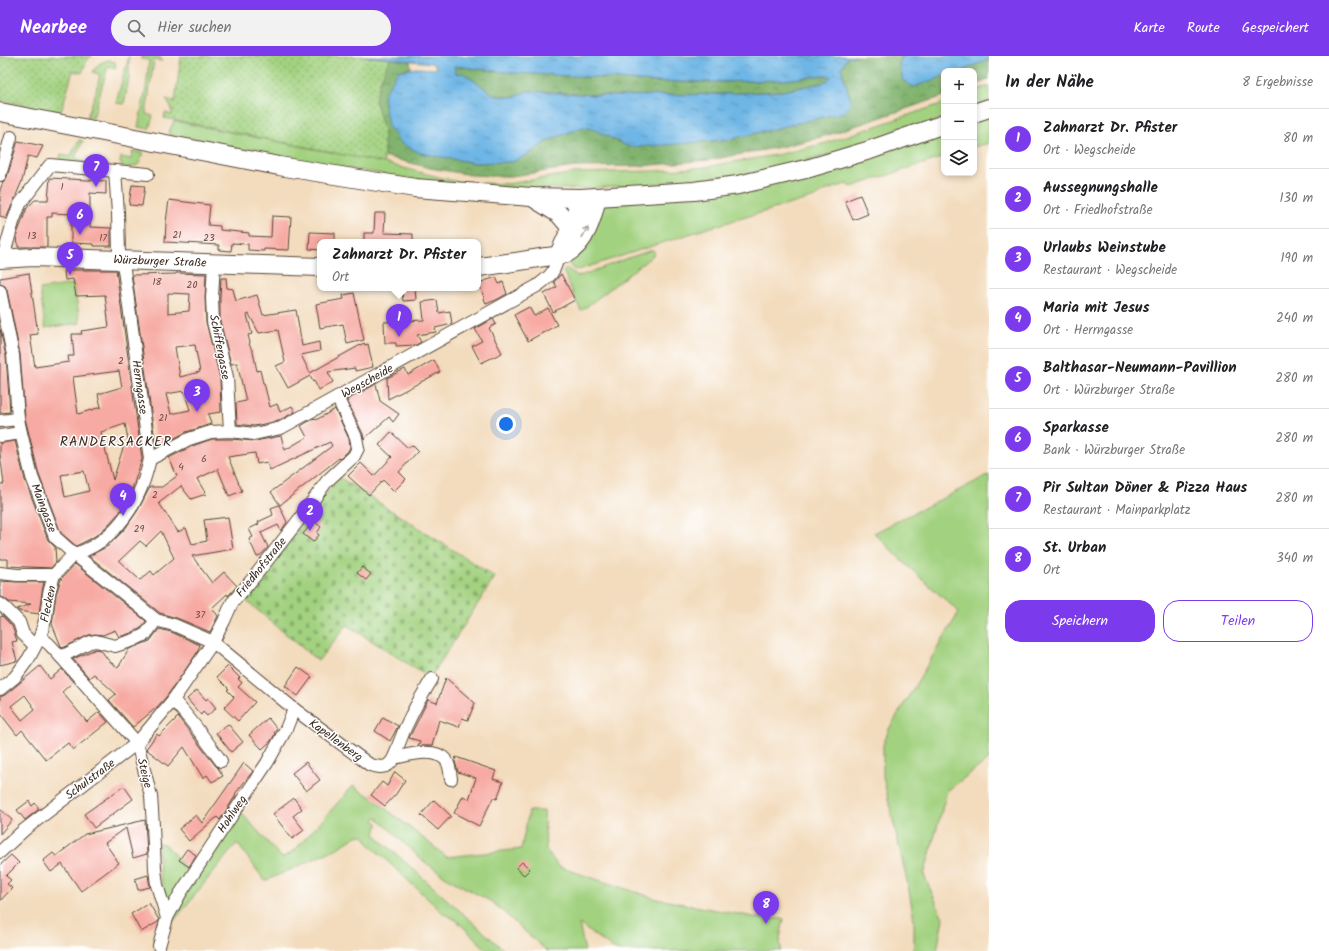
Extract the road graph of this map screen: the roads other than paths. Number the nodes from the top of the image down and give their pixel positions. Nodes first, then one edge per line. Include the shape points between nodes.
1 (989, 108) edge
2 (0, 112) edge
3 (977, 113) edge
4 (941, 125) edge
5 (11, 137) dead end
6 (115, 171) junction
7 (148, 174) dead end
8 (0, 175) edge
9 (531, 197) junction
10 (589, 198) junction
11 (571, 228) junction
12 (559, 254) junction
13 (2, 258) edge
14 (121, 260) junction
15 (214, 263) junction
16 (317, 267) edge
17 (481, 267) edge
18 (0, 291) edge
19 (337, 397) junction
20 (18, 419) junction
21 (0, 421) edge
22 (230, 431) junction
23 (21, 433) junction
24 (0, 436) edge
25 (150, 459) junction
26 (74, 554) junction
27 (0, 572) edge
28 (54, 575) junction
29 (0, 604) edge
30 (156, 620) junction
31 (37, 641) junction
32 (213, 642) junction
33 (61, 657) junction
34 (432, 679) dead end
35 (0, 690) edge
36 (174, 700) junction
37 (294, 709) junction
38 (137, 743) junction
39 (394, 758) junction
40 (221, 761) dead end
41 (451, 779) dead end
42 (0, 852) edge
43 (167, 918) junction
44 (160, 946) dead end

1 - 3 main road
2 - 9 main road via 279,166 415,188
4 - 10 main road via 818,166 738,184 694,191
5 - 8 street
6 - 7 street
6 - 13 street via 50,165 20,204
6 - 14 street, Herrngasse
9 - 10 main road
9 - 11 main road via 559,214
10 - 11 main road
12 -> 10 main road via 566,253 581,239 590,220
11 - 12 main road
12 - 17 main road
12 - 19 street, Wegscheide via 550,277
13 - 14 main road, Würzburger Straße
14 - 15 main road, Würzburger Straße
14 - 25 street, Herrngasse
15 - 16 main road, Würzburger Straße
15 - 22 street, Schiffergasse via 214,322 227,377
18 - 20 street, Maingasse via 12,355
19 - 22 street, Wegscheide via 281,428 254,434
19 - 32 street, Friedhofstraße via 356,437 358,448 354,456 327,481 298,522 232,603
20 - 21 street
20 - 23 street, Maingasse
22 - 25 street, Wegscheide via 211,432 189,439
23 - 24 street
23 - 26 street, Maingasse via 32,477 55,537
25 - 26 street, Herrngasse via 137,498 118,525 93,547
26 - 28 street, Flecken
26 - 30 street, Maingasse
27 - 28 street via 17,575
28 - 31 street, Flecken via 46,617
29 - 31 street, Steige via 20,622 23,634
30 - 32 street, Maingasse
30 - 33 street via 146,634 134,640 115,646 90,642
31 - 33 street, Steige via 49,644
31 - 35 street, Flecken via 29,658 15,677
32 - 36 street, Schulstraße
32 - 37 street, Kapellenberg
33 - 38 street, Steige
34 - 39 street via 405,726
36 - 38 street, Schulstraße
36 - 40 street
37 - 39 street, Kapellenberg via 370,765 381,768
37 - 43 street, Hohlweg via 267,763 180,894
38 - 42 street, Schulstraße via 24,830
38 - 43 street, Steige via 150,796 157,885
39 - 41 street via 422,752 439,755 449,766
43 - 44 street

